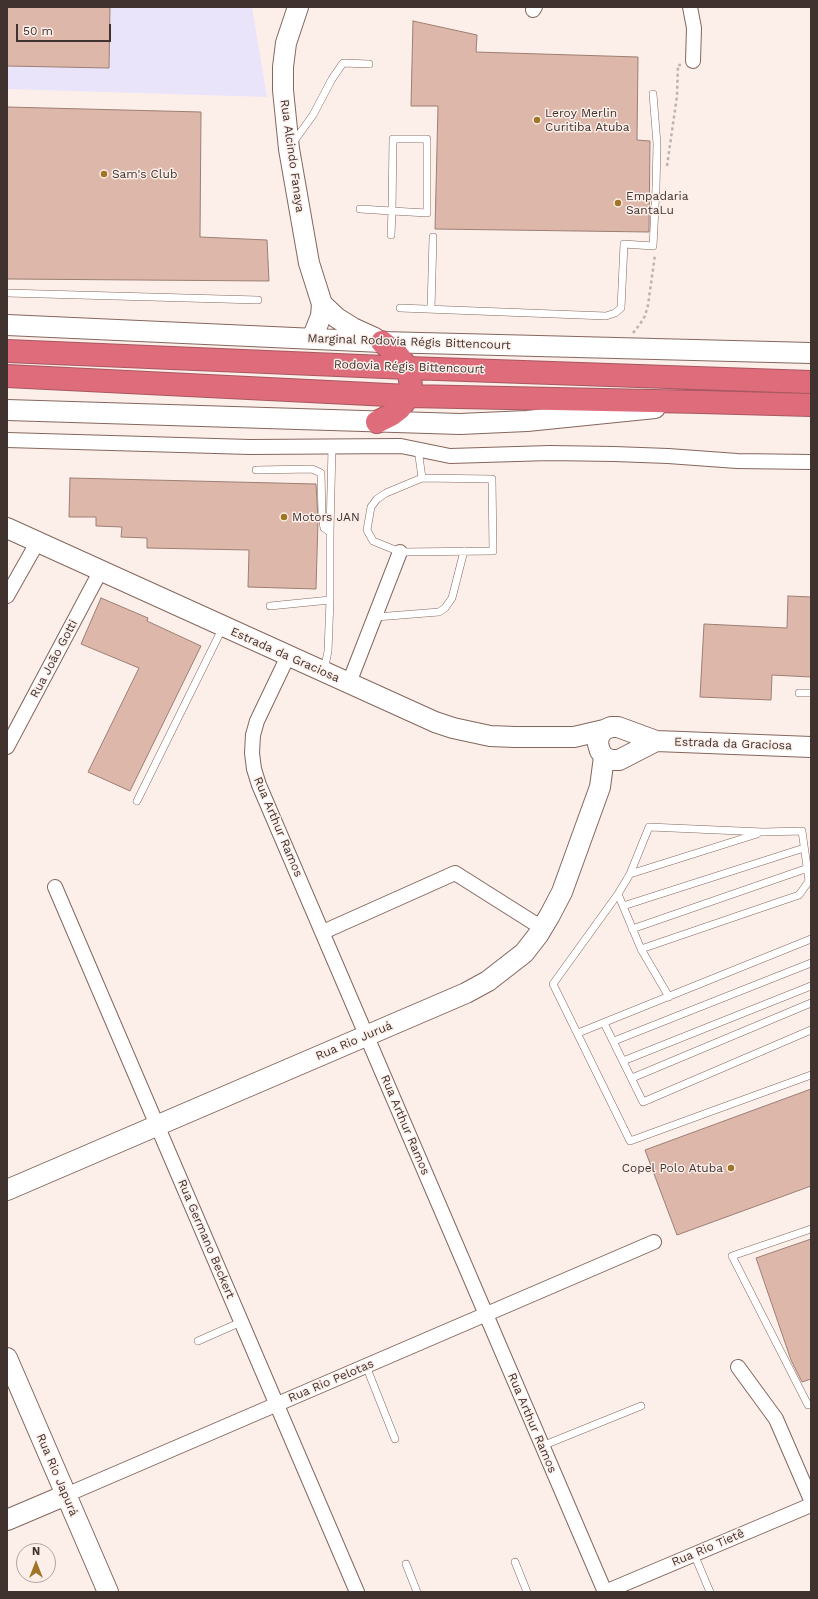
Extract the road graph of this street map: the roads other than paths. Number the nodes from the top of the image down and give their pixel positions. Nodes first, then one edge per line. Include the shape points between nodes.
1 (298, 7) edge
2 (692, 9) edge
3 (693, 61) dead end
4 (369, 64) dead end
5 (652, 94) dead end
6 (289, 148) junction
7 (360, 209) dead end
8 (392, 211) junction
9 (391, 235) dead end
10 (433, 237) dead end
11 (7, 294) edge
12 (258, 300) dead end
13 (322, 304) junction
14 (400, 308) dead end
15 (431, 308) junction
16 (7, 325) edge
17 (312, 339) junction
18 (382, 342) junction
19 (7, 350) edge
20 (811, 353) edge
21 (408, 368) junction
22 (7, 376) edge
23 (811, 382) edge
24 (409, 396) junction
25 (701, 402) junction
26 (811, 405) edge
27 (7, 410) edge
28 (377, 422) junction
29 (7, 440) edge
30 (332, 447) junction
31 (418, 449) junction
32 (811, 462) edge
33 (256, 470) dead end
34 (422, 478) junction
35 (7, 528) edge
36 (330, 532) junction
37 (37, 543) junction
38 (400, 552) junction
39 (464, 552) junction
40 (100, 572) junction
41 (7, 596) edge
42 (330, 600) junction
43 (270, 606) dead end
44 (376, 617) junction
45 (223, 627) junction
46 (288, 656) junction
47 (323, 672) junction
48 (349, 683) junction
49 (799, 693) dead end
50 (811, 693) edge
51 (604, 730) junction
52 (625, 730) junction
53 (574, 737) junction
54 (656, 742) junction
55 (7, 747) edge
56 (811, 747) edge
57 (612, 756) junction
58 (137, 801) dead end
59 (763, 832) junction
60 (804, 848) junction
61 (808, 868) junction
62 (630, 874) junction
63 (55, 887) dead end
64 (618, 894) junction
65 (623, 906) junction
66 (542, 928) junction
67 (632, 929) junction
68 (323, 932) junction
69 (811, 939) edge
70 (641, 948) junction
71 (811, 962) edge
72 (811, 986) edge
73 (669, 997) junction
74 (811, 1003) edge
75 (604, 1023) junction
76 (811, 1030) edge
77 (578, 1033) junction
78 (367, 1036) junction
79 (614, 1041) junction
80 (623, 1061) junction
81 (811, 1075) edge
82 (632, 1078) junction
83 (157, 1126) junction
84 (7, 1190) edge
85 (811, 1229) edge
86 (654, 1242) dead end
87 (486, 1314) junction
88 (241, 1322) junction
89 (198, 1341) dead end
90 (7, 1358) edge
91 (366, 1366) junction
92 (738, 1367) dead end
93 (276, 1404) junction
94 (811, 1404) edge
95 (641, 1406) dead end
96 (395, 1439) dead end
97 (542, 1446) junction
98 (66, 1495) junction
99 (811, 1500) edge
100 (811, 1505) edge
101 (7, 1520) edge
102 (694, 1554) junction
103 (515, 1562) dead end
104 (406, 1564) dead end
105 (108, 1592) edge
106 (357, 1592) edge
107 (417, 1592) edge
108 (527, 1592) edge
109 (605, 1592) edge
110 (710, 1592) edge

1 - 6 main road, Rua Alcindo Fanaya via 286,43 283,68 284,110
2 - 3 street
4 - 6 lane via 343,63 313,115
5 - 15 lane via 657,144 653,246 624,244 621,308 606,316
6 - 13 main road, Rua Alcindo Fanaya via 304,244
7 - 8 lane
8 - 8 lane via 393,139 427,139 427,213
8 - 9 lane
10 - 15 lane
11 - 12 lane
13 - 17 main road, Rua Alcindo Fanaya via 321,316
13 - 18 main road, Rua Alcindo Fanaya via 337,318
14 - 15 lane
16 - 17 main road, Marginal Rodovia Régis Bittencourt
17 - 18 main road, Marginal Rodovia Régis Bittencourt
18 - 20 main road, Marginal Rodovia Régis Bittencourt
18 - 21 highway
19 - 21 highway, Rodovia Régis Bittencourt
21 - 23 highway, Rodovia Régis Bittencourt
21 - 24 highway via 411,386
22 - 24 highway
24 - 25 highway
24 - 28 highway via 399,409
25 - 26 highway
25 - 28 main road via 527,421 460,424
27 - 28 main road
29 - 30 street
30 - 31 street via 401,446
30 - 36 lane
31 - 32 street via 450,456 614,454 737,461
31 - 34 lane
33 - 36 lane via 312,469 321,473 322,516 324,528
34 - 38 lane via 386,493 371,506 367,530 369,536 373,541
34 - 39 lane via 492,480 494,551
35 - 37 main road, Estrada da Graciosa
36 - 42 lane
37 - 40 main road, Estrada da Graciosa
37 - 41 street
38 - 39 lane
38 - 44 street
39 - 44 lane via 452,598 445,608 439,612
40 - 45 main road, Estrada da Graciosa
40 - 55 street, Rua João Gotti
42 - 43 lane
42 - 47 lane via 328,651
44 - 48 street
45 - 46 main road, Estrada da Graciosa
45 - 58 lane
46 - 47 main road, Estrada da Graciosa
46 - 68 street, Rua Arthur Ramos via 257,721 253,735 254,769
47 - 48 main road, Estrada da Graciosa
48 - 53 main road, Estrada da Graciosa via 434,722 466,732 490,736
49 - 50 lane
51 - 52 main road via 618,727
51 - 53 main road, Estrada da Graciosa
51 - 57 main road via 599,736 598,744
52 - 54 main road, Estrada da Graciosa
52 - 57 main road via 630,736 630,750
53 - 57 main road, Estrada da Graciosa
54 - 56 main road, Estrada da Graciosa
54 - 57 main road, Estrada da Graciosa
57 - 66 main road, Rua Rio Juruá via 562,892
59 - 60 lane via 802,831
59 - 62 lane
59 - 62 lane via 650,827
60 - 61 lane
60 - 65 lane
61 - 67 lane
61 - 70 lane via 809,881 799,895
62 - 64 lane
63 - 83 street, Rua Germano Beckert
64 - 65 lane
64 - 77 lane via 553,984
65 - 67 lane
66 - 68 street via 455,873
66 - 78 main road, Rua Rio Juruá via 524,952 488,981
67 - 70 lane
68 - 78 street, Rua Arthur Ramos
69 - 73 lane
70 - 73 lane
71 - 79 lane
72 - 80 lane
73 - 75 lane
74 - 82 lane
75 - 77 lane
75 - 79 lane
76 - 82 lane via 643,1102
77 - 81 lane via 630,1141
78 - 83 main road, Rua Rio Juruá
78 - 87 street, Rua Arthur Ramos
79 - 80 lane
80 - 82 lane
83 - 84 main road, Rua Rio Juruá
83 - 88 street, Rua Germano Beckert
85 - 94 lane via 732,1256 808,1405
86 - 87 street, Rua Rio Pelotas
87 - 91 street, Rua Rio Pelotas
87 - 97 street, Rua Arthur Ramos
88 - 89 lane
88 - 93 street, Rua Germano Beckert
90 - 98 main road, Rua Rio Japurá
91 - 93 street, Rua Rio Pelotas
91 - 96 lane
92 - 99 street via 776,1419
93 - 98 street, Rua Rio Pelotas
93 - 106 street, Rua Germano Beckert
95 - 97 lane
97 - 109 street, Rua Arthur Ramos
98 - 101 main road, Rua Rio Pelotas
98 - 105 main road, Rua Rio Japurá
100 - 102 street, Rua Rio Tietê
102 - 109 street, Rua Rio Tietê
102 - 110 lane
103 - 108 lane
104 - 107 lane

